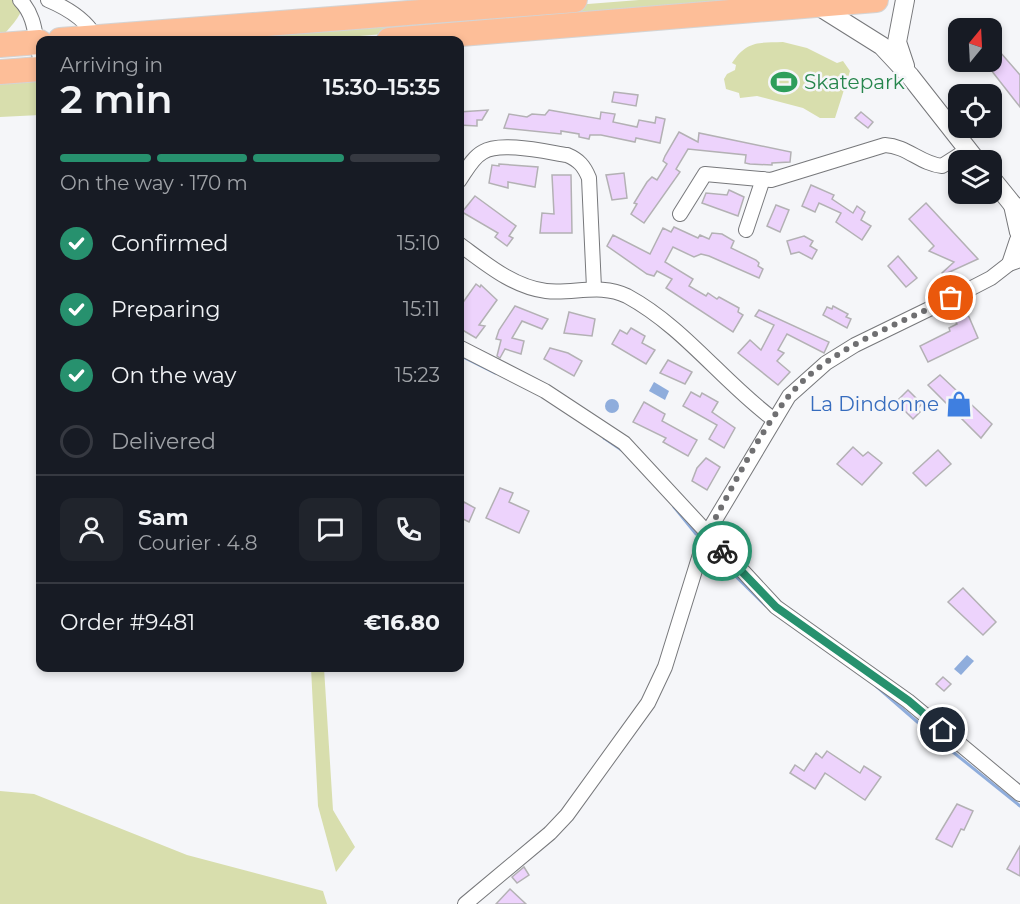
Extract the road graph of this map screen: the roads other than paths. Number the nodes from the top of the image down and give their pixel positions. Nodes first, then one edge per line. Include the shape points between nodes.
1 (20, 0) edge
2 (48, 0) edge
3 (575, 0) edge
4 (876, 0) edge
5 (905, 0) edge
6 (816, 3) edge
7 (40, 36) edge
8 (94, 36) edge
9 (133, 36) edge
10 (435, 36) edge
11 (0, 45) edge
12 (36, 46) edge
13 (36, 69) edge
14 (0, 72) edge
15 (910, 76) junction
16 (967, 150) edge
17 (948, 164) edge
18 (464, 174) edge
19 (763, 179) junction
20 (1002, 190) edge
21 (1017, 207) edge
22 (680, 214) dead end
23 (746, 231) dead end
24 (1019, 237) edge
25 (464, 247) edge
26 (1014, 262) edge
27 (594, 288) junction
28 (464, 350) edge
29 (773, 419) junction
30 (706, 535) junction
31 (1020, 794) edge
32 (465, 904) edge

1 - 7 street
2 - 8 street via 79,18
3 - 9 highway
4 - 6 highway
5 - 15 street via 897,42
6 - 10 highway
6 - 15 street via 868,35
11 - 12 highway
13 - 14 highway
15 - 16 street
17 - 19 street via 931,164 903,148 885,145 771,180
18 - 27 street via 484,151 497,147 567,155 584,166 589,178
19 - 22 street via 705,174
19 - 23 street
20 - 21 street
21 - 24 street
24 - 26 street
25 - 27 street via 524,285 544,291
26 - 29 street via 991,278 826,363 789,396
27 - 29 street via 625,296 646,309 705,356
28 - 30 street via 545,391 624,442
29 - 30 street
30 - 31 street via 776,607 909,701
30 - 32 street via 665,667 648,703 567,815

